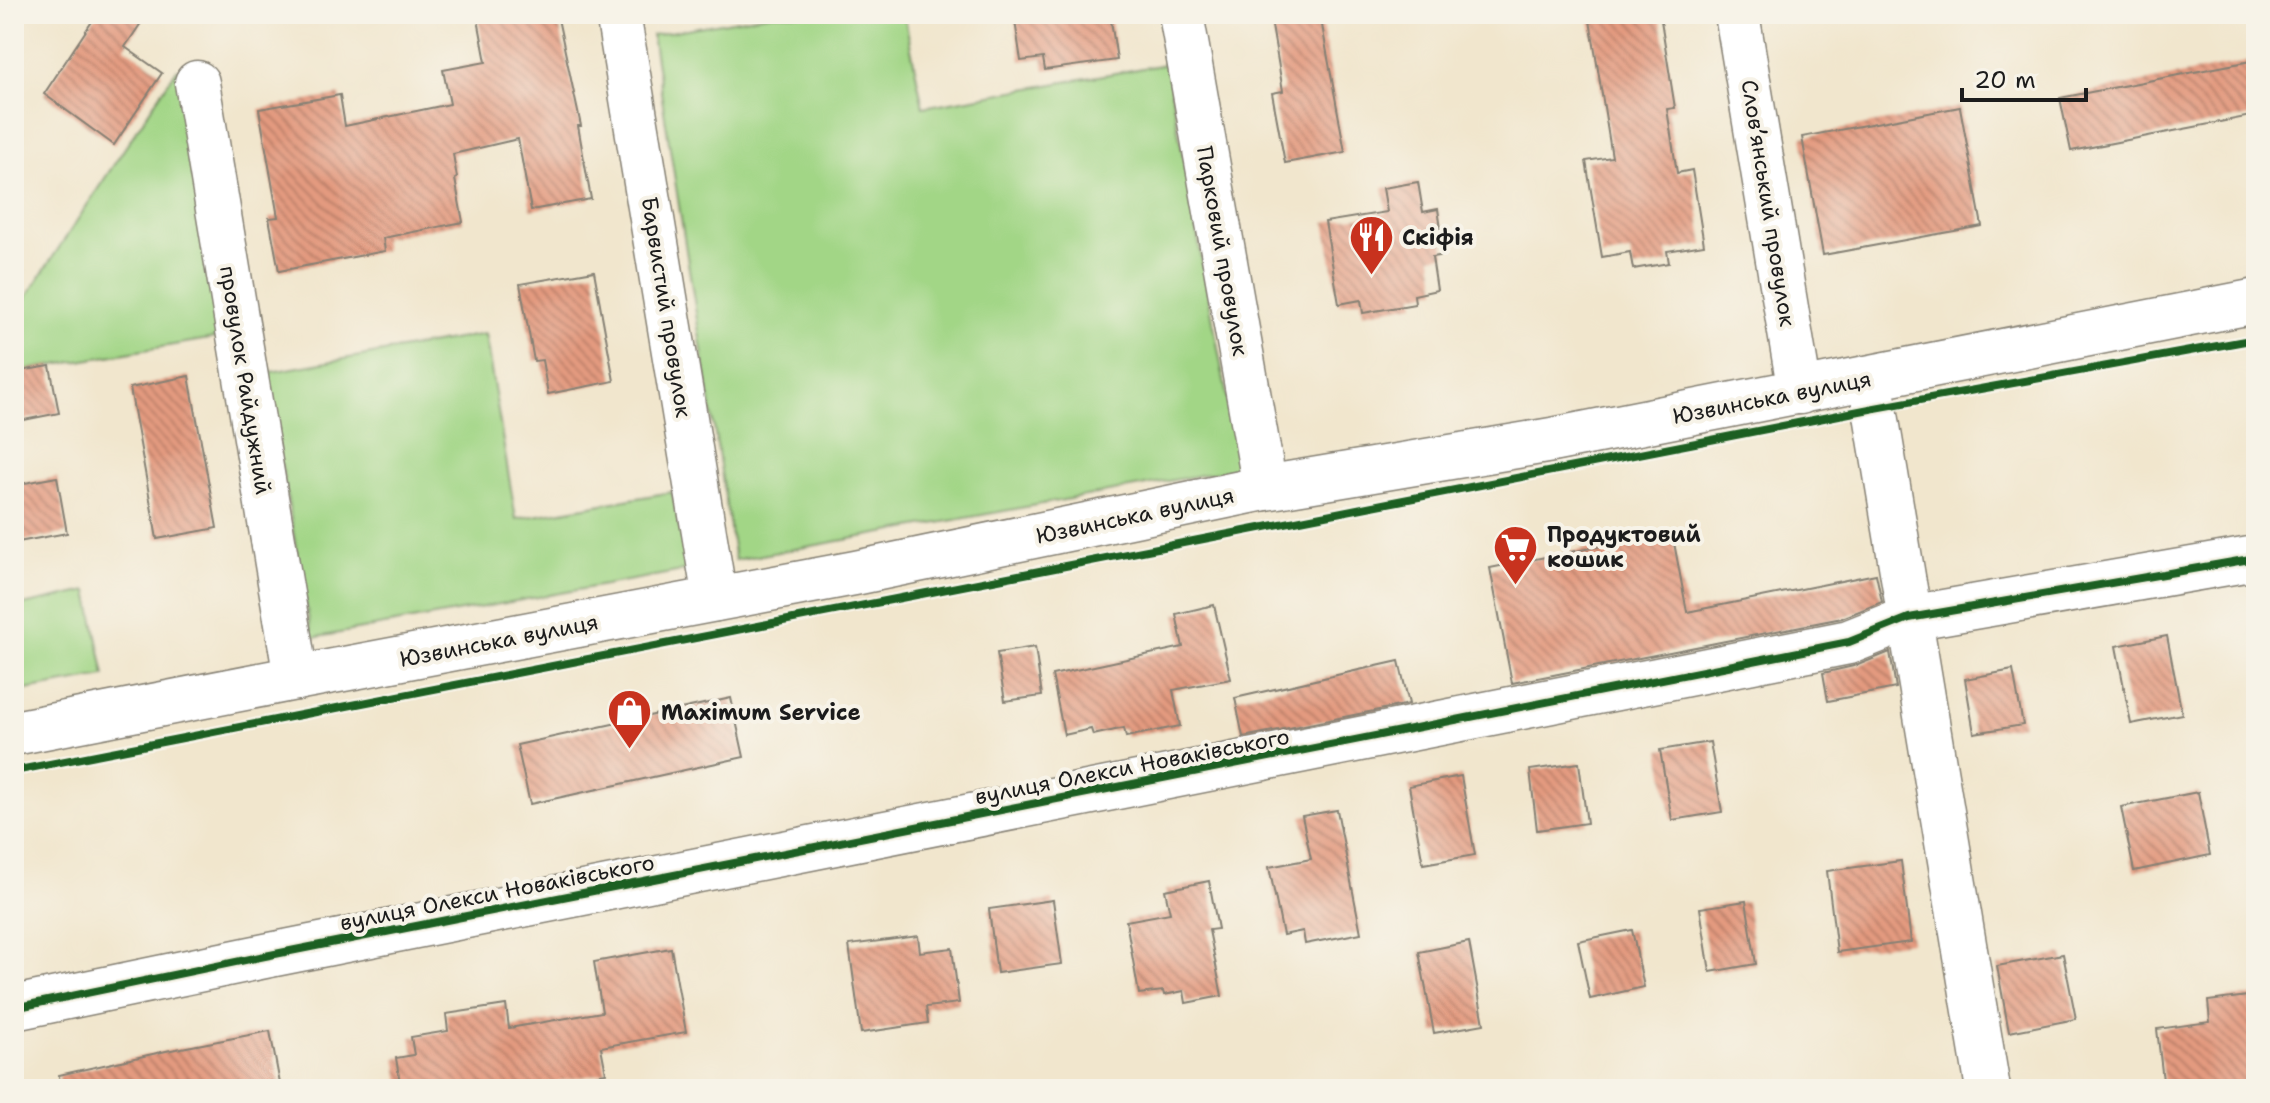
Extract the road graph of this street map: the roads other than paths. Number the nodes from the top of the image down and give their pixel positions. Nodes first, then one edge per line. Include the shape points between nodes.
1 (618, 14) edge
2 (1181, 14) edge
3 (1737, 14) edge
4 (197, 83) dead end
5 (2256, 301) edge
6 (1870, 378) junction
7 (1800, 392) junction
8 (1265, 488) junction
9 (2256, 558) edge
10 (715, 599) junction
11 (1909, 618) junction
12 (296, 678) junction
13 (14, 733) edge
14 (14, 1008) edge
15 (1988, 1089) edge

1 - 10 street, Барвистий провулок
2 - 8 street, Парковий провулок
3 - 7 street, Словʼянський провулок
4 - 12 street, провулок Райдужний
5 - 6 street, Юзвинська вулиця
6 - 7 street, Юзвинська вулиця
6 - 11 street
7 - 8 street, Юзвинська вулиця
8 - 10 street, Юзвинська вулиця
9 - 11 street, вулиця Олекси Новаківського
10 - 12 street, Юзвинська вулиця
11 - 14 street, вулиця Олекси Новаківського via 1849,642
11 - 15 street
12 - 13 street, Юзвинська вулиця

